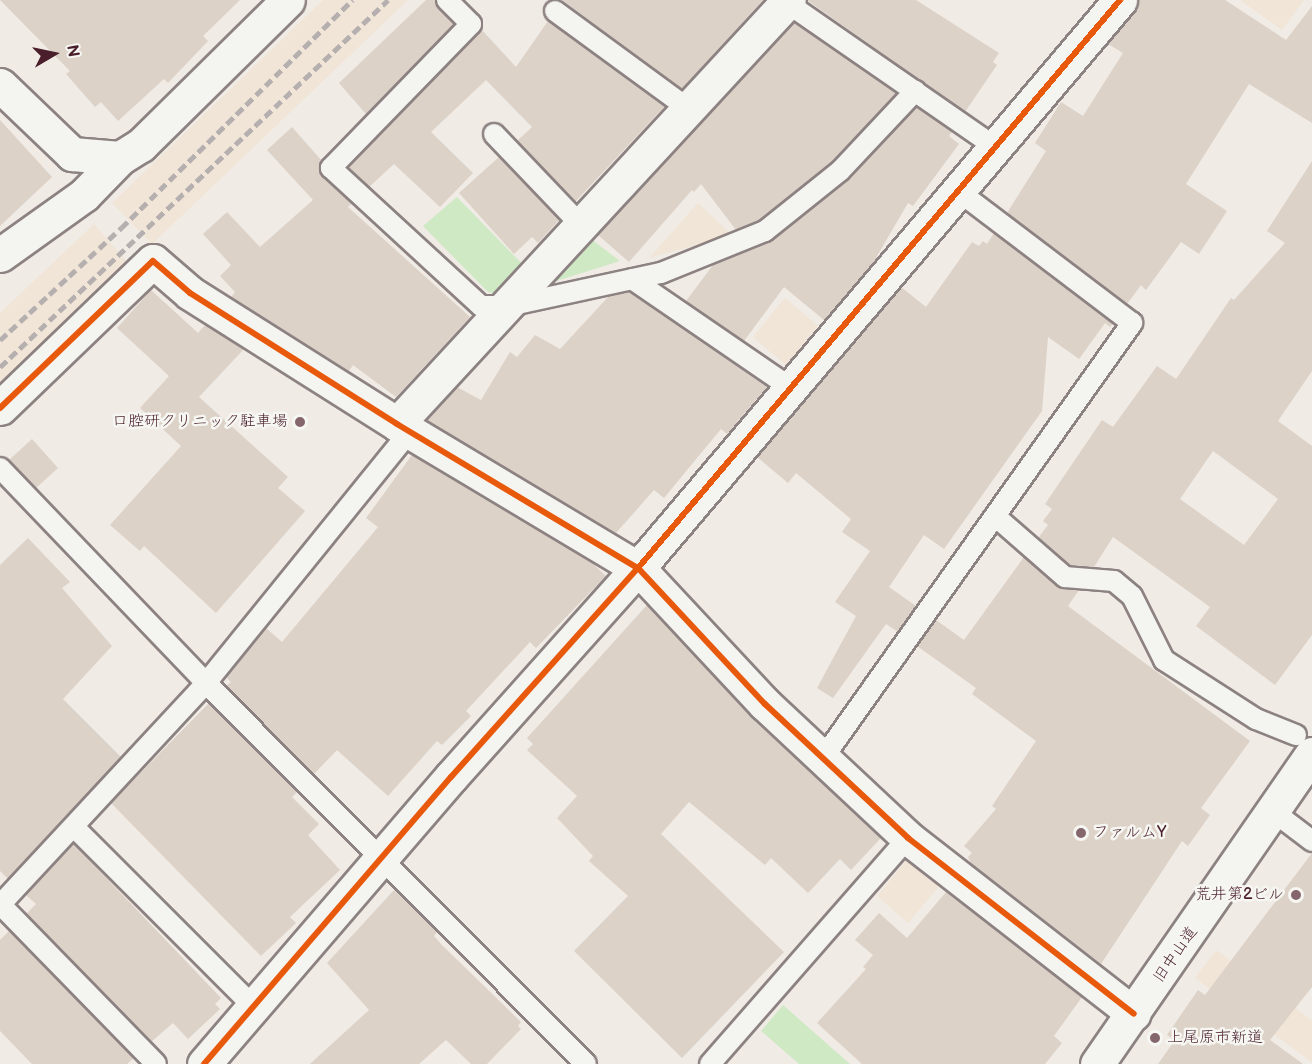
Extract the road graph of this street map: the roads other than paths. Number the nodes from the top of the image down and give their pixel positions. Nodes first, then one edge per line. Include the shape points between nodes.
1 (288, 0) edge
2 (447, 0) edge
3 (1120, 0) edge
4 (786, 1) edge
5 (555, 11) dead end
6 (0, 85) edge
7 (915, 91) junction
8 (689, 109) junction
9 (494, 134) dead end
10 (995, 147) junction
11 (120, 158) junction
12 (958, 191) junction
13 (581, 225) junction
14 (0, 255) edge
15 (632, 279) junction
16 (508, 306) junction
17 (790, 387) junction
18 (0, 408) edge
19 (404, 427) junction
20 (0, 468) edge
21 (995, 516) junction
22 (638, 568) junction
23 (206, 683) junction
24 (1304, 745) edge
25 (823, 758) junction
26 (1274, 812) junction
27 (74, 827) junction
28 (908, 838) junction
29 (1312, 841) edge
30 (381, 859) junction
31 (0, 905) edge
32 (254, 1007) junction
33 (1134, 1014) junction
34 (156, 1064) edge
35 (204, 1064) edge
36 (586, 1064) edge
37 (710, 1064) edge
38 (1097, 1064) edge

1 - 11 street via 141,145
2 - 16 lane via 471,24 332,168 481,306
3 - 10 street
4 - 7 lane
4 - 8 street
5 - 8 lane
6 - 11 street via 72,154
7 - 10 lane
7 - 15 lane via 840,171 765,231 661,273
8 - 13 street
9 - 13 lane
10 - 12 street
11 - 14 street via 84,195
12 - 17 street
12 - 21 lane via 1132,323
13 - 16 street
15 - 16 lane
15 - 17 lane
16 - 19 street
17 - 22 street
18 - 19 street via 153,261 190,293
19 - 22 street
19 - 23 lane
20 - 23 lane
21 - 24 lane via 1065,577 1113,581 1132,596 1164,660
21 - 25 lane
22 - 25 street via 765,704
22 - 30 street
23 - 27 lane
23 - 30 lane
24 - 26 street, 旧中山道
25 - 28 street
26 - 29 lane
26 - 33 street, 旧中山道
27 - 31 lane
27 - 32 lane
28 - 33 street
28 - 37 lane
30 - 32 street
30 - 36 lane
31 - 34 lane
32 - 35 street
33 - 38 street, 旧中山道

